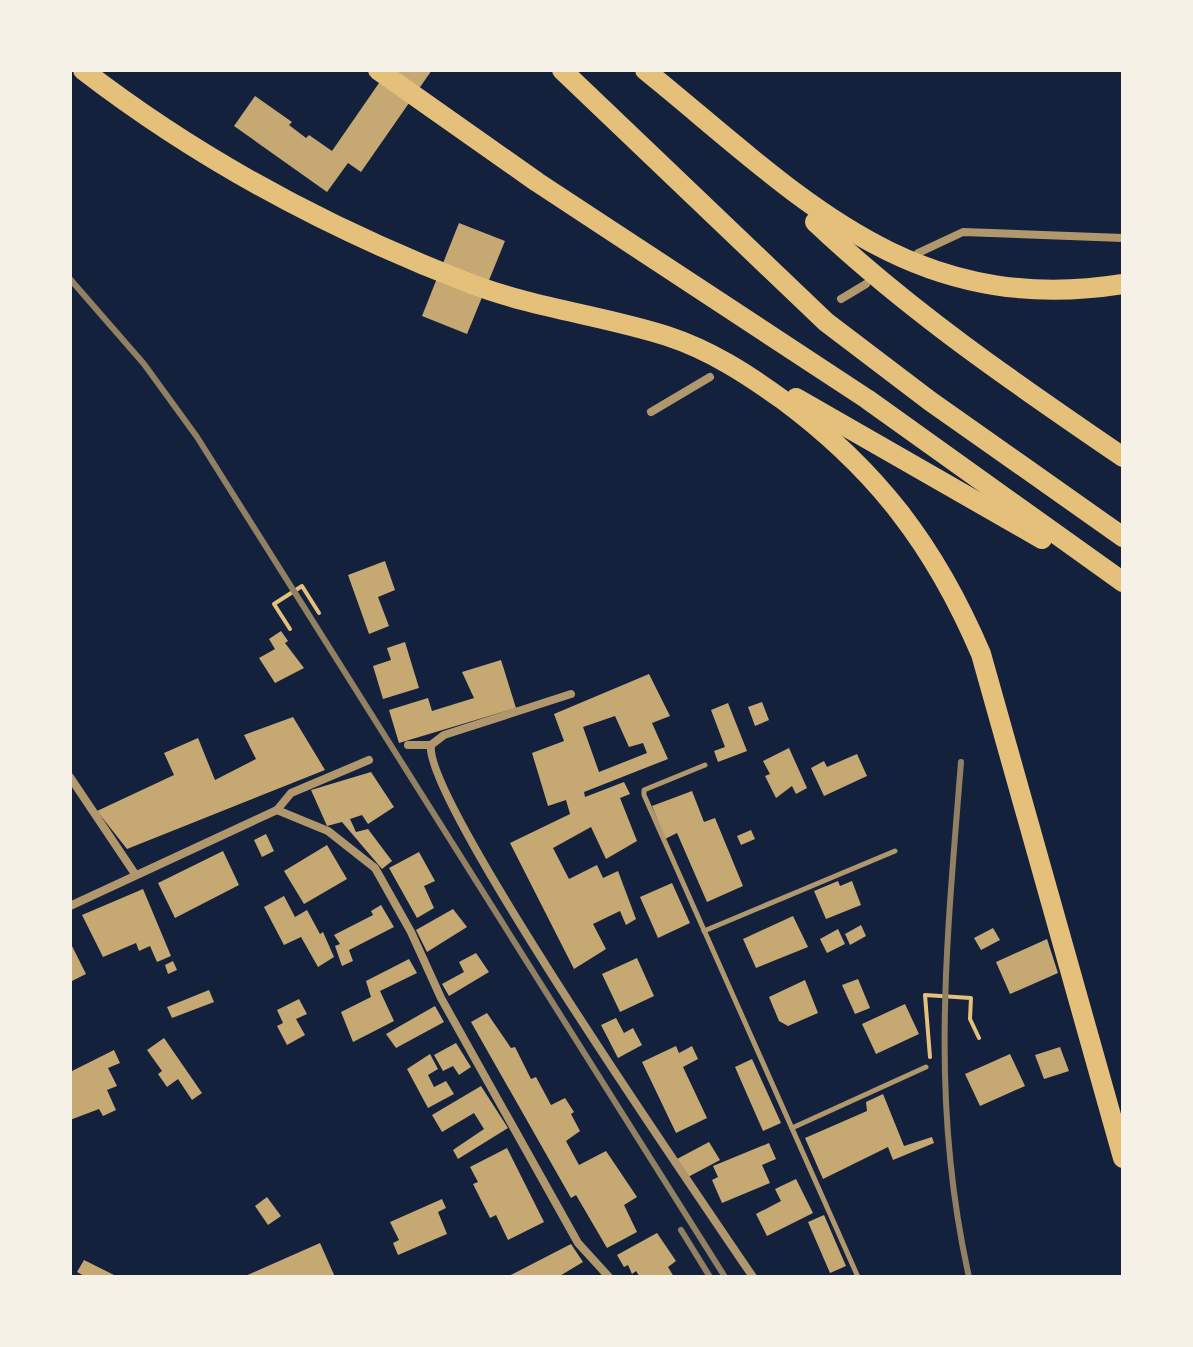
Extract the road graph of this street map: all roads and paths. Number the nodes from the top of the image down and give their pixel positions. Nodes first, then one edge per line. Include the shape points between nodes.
1 (72, 70) edge
2 (83, 70) edge
3 (378, 70) edge
4 (562, 70) edge
5 (645, 70) edge
6 (111, 92) junction
7 (716, 129) junction
8 (1123, 238) edge
9 (918, 253) dead end
10 (866, 284) dead end
11 (1123, 284) edge
12 (841, 299) dead end
13 (718, 357) junction
14 (710, 377) dead end
15 (651, 412) dead end
16 (1123, 457) edge
17 (1123, 537) edge
18 (1123, 584) edge
19 (319, 613) dead end
20 (290, 629) dead end
21 (571, 694) dead end
22 (408, 745) dead end
23 (431, 745) junction
24 (369, 760) dead end
25 (705, 765) dead end
26 (70, 777) edge
27 (277, 810) junction
28 (895, 851) dead end
29 (135, 874) junction
30 (70, 906) edge
31 (704, 931) junction
32 (979, 1038) dead end
33 (926, 1067) joint
34 (792, 1128) junction
35 (1123, 1158) edge
36 (609, 1277) edge
37 (753, 1277) edge
38 (858, 1277) edge

1 - 6 highway
2 - 6 highway
3 - 18 highway via 537,182 867,399
4 - 17 highway via 826,322
5 - 7 highway
6 - 13 highway via 267,192 401,256 512,299 666,336
7 - 11 highway via 827,219 882,251 923,267 1046,291
7 - 16 highway via 904,299
8 - 9 street via 963,232
10 - 12 street
13 - 18 highway
13 - 35 highway via 825,431 881,485 963,612 1013,755
14 - 15 street
19 - 20 path via 302,586 274,604
21 - 23 street via 444,735
22 - 23 street
23 - 37 street via 438,779 480,853 594,1041
24 - 27 street via 291,793
25 - 31 lane via 643,792
26 - 29 street
27 - 29 street
27 - 36 street via 328,831 375,868 578,1243
28 - 31 lane
29 - 30 street
31 - 34 lane
32 - 33 path via 970,1019 971,998 925,995 932,1053
33 - 34 lane
34 - 38 lane

